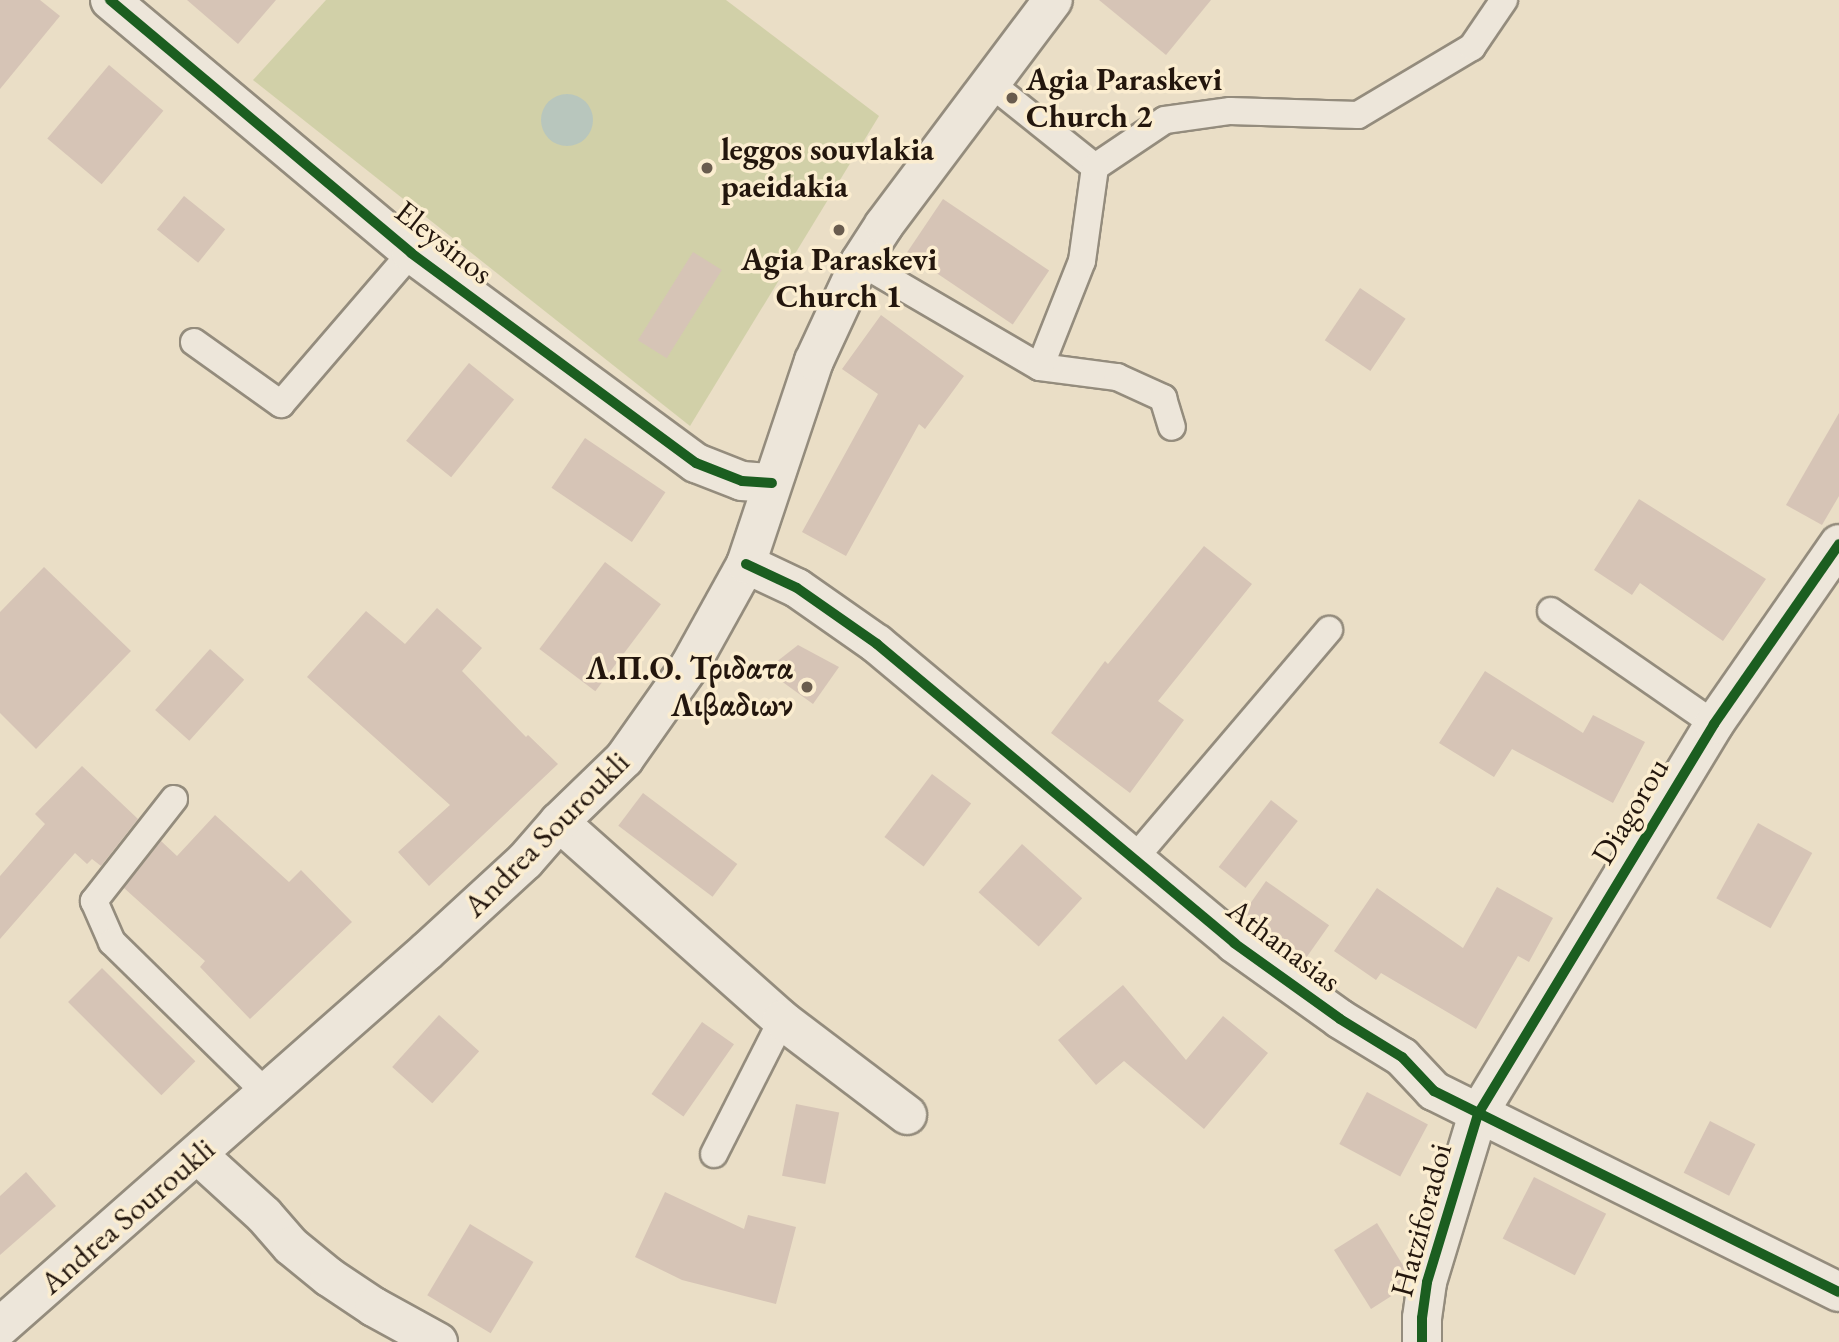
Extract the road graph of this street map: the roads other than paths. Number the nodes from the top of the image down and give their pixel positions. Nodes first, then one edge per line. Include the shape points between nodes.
1 (1053, 0) edge
2 (1504, 0) edge
3 (112, 1) edge
4 (990, 83) junction
5 (1095, 167) junction
6 (411, 253) junction
7 (860, 262) junction
8 (194, 342) dead end
9 (1040, 367) junction
10 (1172, 427) dead end
11 (772, 483) junction
12 (1839, 544) edge
13 (746, 564) junction
14 (1551, 611) dead end
15 (1329, 630) dead end
16 (1714, 724) junction
17 (174, 799) dead end
18 (559, 822) junction
19 (1134, 859) junction
20 (782, 1020) junction
21 (267, 1094) junction
22 (1478, 1114) junction
23 (907, 1115) dead end
24 (714, 1154) dead end
25 (198, 1155) junction
26 (1839, 1292) edge
27 (0, 1326) edge
28 (438, 1342) edge
29 (1422, 1342) edge

1 - 4 street, Andrea Souroukli
2 - 5 lane via 1472,47 1358,115 1230,111 1165,120
3 - 6 street, Eleysinos
4 - 5 lane
4 - 7 street, Andrea Souroukli
5 - 9 lane via 1082,261
6 - 8 lane via 281,404
6 - 11 street, Eleysinos via 696,463 742,481
7 - 9 lane
7 - 11 street, Andrea Souroukli via 814,361
9 - 10 lane via 1116,377 1163,398
11 - 13 street, Andrea Souroukli
12 - 16 street, Diagorou
13 - 18 street, Andrea Souroukli via 658,713 624,759
13 - 19 street, Athanasias via 797,588 877,644
14 - 16 lane
15 - 19 lane
16 - 22 street, Diagorou
17 - 21 lane via 94,901 112,942
18 - 20 street
18 - 21 street, Andrea Souroukli via 525,861
19 - 22 street, Athanasias via 1273,972 1402,1057 1434,1091
20 - 23 street
20 - 24 lane
21 - 25 street, Andrea Souroukli
22 - 26 street, Athanasias
22 - 29 street, Hatziforadoi via 1427,1282
25 - 27 street, Andrea Souroukli
25 - 28 street via 329,1277

